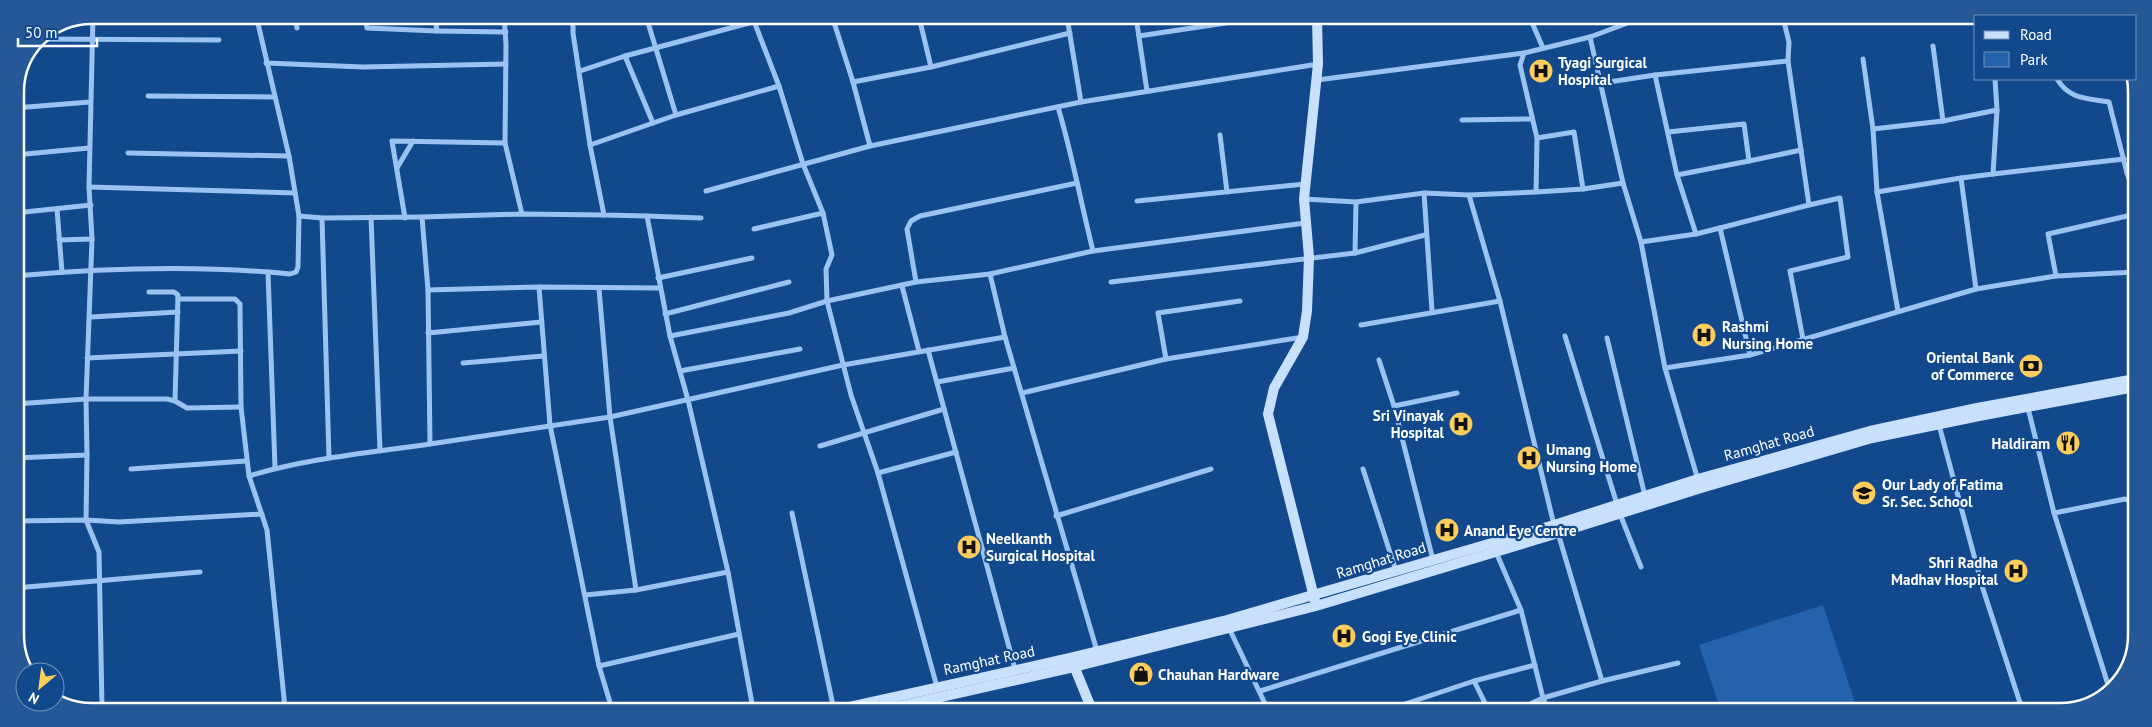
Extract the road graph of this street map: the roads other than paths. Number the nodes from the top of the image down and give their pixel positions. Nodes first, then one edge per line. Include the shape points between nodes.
1 (93, 24) edge
2 (258, 24) edge
3 (296, 24) edge
4 (366, 24) edge
5 (436, 24) edge
6 (505, 24) edge
7 (574, 24) edge
8 (649, 24) edge
9 (737, 24) edge
10 (755, 24) edge
11 (834, 24) edge
12 (921, 24) edge
13 (1068, 24) edge
14 (1137, 24) edge
15 (1218, 24) edge
16 (1317, 24) edge
17 (1533, 24) edge
18 (1623, 24) edge
19 (1784, 24) edge
20 (1617, 26) joint
21 (297, 28) dead end
22 (437, 31) junction
23 (506, 32) junction
24 (1070, 34) junction
25 (1139, 36) junction
26 (1590, 37) junction
27 (50, 39) edge
28 (93, 39) junction
29 (219, 40) dead end
30 (1933, 46) dead end
31 (1543, 48) junction
32 (658, 49) junction
33 (1524, 52) junction
34 (625, 56) junction
35 (1864, 59) dead end
36 (1788, 61) junction
37 (266, 63) junction
38 (506, 64) junction
39 (1318, 64) junction
40 (931, 67) junction
41 (580, 71) junction
42 (1655, 75) junction
43 (1317, 80) junction
44 (1995, 80) edge
45 (2058, 80) edge
46 (853, 82) junction
47 (1602, 83) junction
48 (779, 86) junction
49 (1147, 92) junction
50 (148, 96) dead end
51 (274, 97) junction
52 (90, 102) junction
53 (1081, 102) junction
54 (1058, 106) junction
55 (24, 107) edge
56 (1997, 110) junction
57 (676, 116) junction
58 (1532, 119) junction
59 (1462, 120) dead end
60 (1943, 121) junction
61 (653, 123) junction
62 (1873, 129) junction
63 (1668, 132) junction
64 (1220, 135) dead end
65 (1537, 138) junction
66 (413, 141) junction
67 (505, 143) junction
68 (590, 145) junction
69 (870, 146) junction
70 (89, 148) junction
71 (1801, 150) junction
72 (128, 153) dead end
73 (24, 154) edge
74 (289, 156) junction
75 (2124, 159) junction
76 (1749, 161) junction
77 (803, 164) junction
78 (397, 168) junction
79 (2127, 173) edge
80 (1993, 174) junction
81 (1677, 175) junction
82 (1961, 178) junction
83 (1623, 182) junction
84 (1076, 183) junction
85 (1306, 184) junction
86 (89, 187) junction
87 (1582, 189) junction
88 (706, 191) dead end
89 (1226, 192) junction
90 (1536, 192) junction
91 (1877, 192) junction
92 (295, 193) junction
93 (1424, 193) junction
94 (1469, 195) junction
95 (1304, 199) junction
96 (1136, 201) dead end
97 (1356, 202) junction
98 (91, 205) junction
99 (1809, 205) junction
100 (57, 208) junction
101 (24, 212) edge
102 (823, 213) junction
103 (522, 214) junction
104 (604, 215) junction
105 (299, 216) junction
106 (647, 216) junction
107 (2128, 216) edge
108 (422, 217) junction
109 (322, 218) junction
110 (371, 218) junction
111 (405, 218) junction
112 (701, 218) dead end
113 (1305, 223) junction
114 (1720, 228) junction
115 (754, 229) dead end
116 (1696, 234) junction
117 (1425, 235) junction
118 (92, 239) junction
119 (59, 240) junction
120 (1641, 242) junction
121 (1093, 251) junction
122 (1356, 253) junction
123 (1309, 257) junction
124 (752, 258) dead end
125 (91, 270) junction
126 (62, 272) junction
127 (268, 272) junction
128 (2128, 272) edge
129 (990, 274) junction
130 (24, 275) edge
131 (2056, 276) junction
132 (658, 278) junction
133 (789, 282) dead end
134 (916, 282) junction
135 (1111, 282) dead end
136 (902, 286) junction
137 (538, 287) junction
138 (660, 288) junction
139 (1976, 288) junction
140 (599, 289) junction
141 (428, 290) junction
142 (149, 292) dead end
143 (178, 299) junction
144 (827, 301) junction
145 (1240, 301) dead end
146 (1500, 301) junction
147 (1898, 311) junction
148 (178, 312) junction
149 (1432, 312) junction
150 (665, 314) junction
151 (90, 317) junction
152 (541, 322) junction
153 (1361, 325) dead end
154 (428, 333) junction
155 (670, 336) junction
156 (1566, 336) dead end
157 (1005, 337) junction
158 (1303, 337) junction
159 (1607, 338) dead end
160 (1803, 339) junction
161 (800, 349) dead end
162 (241, 350) junction
163 (928, 350) junction
164 (919, 351) junction
165 (178, 354) junction
166 (1750, 354) junction
167 (543, 356) junction
168 (87, 358) junction
169 (1166, 358) junction
170 (1379, 360) dead end
171 (463, 363) dead end
172 (843, 365) junction
173 (1014, 368) junction
174 (1665, 368) junction
175 (680, 371) junction
176 (2128, 380) edge
177 (936, 382) junction
178 (2128, 388) edge
179 (1022, 393) junction
180 (1457, 393) dead end
181 (86, 399) junction
182 (688, 400) junction
183 (175, 401) junction
184 (24, 403) edge
185 (1394, 406) junction
186 (242, 407) junction
187 (2028, 408) junction
188 (944, 410) junction
189 (610, 417) junction
190 (550, 425) junction
191 (1939, 425) junction
192 (865, 433) junction
193 (430, 444) junction
194 (820, 446) dead end
195 (380, 451) junction
196 (956, 452) junction
197 (87, 455) junction
198 (24, 458) edge
199 (329, 458) junction
200 (246, 461) junction
201 (275, 468) junction
202 (1211, 469) dead end
203 (1363, 469) dead end
204 (131, 470) dead end
205 (878, 473) junction
206 (249, 476) junction
207 (1699, 483) junction
208 (1645, 496) junction
209 (2128, 500) edge
210 (1619, 509) junction
211 (792, 513) dead end
212 (2054, 513) junction
213 (262, 514) junction
214 (1056, 516) junction
215 (86, 520) junction
216 (24, 522) edge
217 (1556, 529) junction
218 (1496, 551) junction
219 (1433, 560) junction
220 (1641, 567) dead end
221 (200, 572) dead end
222 (728, 572) junction
223 (1396, 572) junction
224 (100, 580) junction
225 (24, 587) edge
226 (636, 590) junction
227 (584, 595) junction
228 (1315, 601) junction
229 (1521, 610) junction
230 (1229, 628) junction
231 (738, 634) junction
232 (1098, 656) junction
233 (1072, 662) junction
234 (1678, 663) dead end
235 (1535, 665) junction
236 (599, 666) junction
237 (1015, 669) junction
238 (1474, 681) junction
239 (1602, 681) junction
240 (2108, 683) edge
241 (937, 687) junction
242 (1260, 691) junction
243 (1543, 698) junction
244 (102, 703) edge
245 (284, 703) edge
246 (610, 703) edge
247 (752, 703) edge
248 (833, 703) edge
249 (866, 703) edge
250 (911, 703) edge
251 (1089, 703) edge
252 (1265, 703) edge
253 (1408, 703) edge
254 (1485, 703) edge
255 (1532, 703) edge
256 (1545, 703) edge
257 (2020, 703) edge

1 - 28 street
2 - 37 street
3 - 21 street
4 - 22 street via 367,28
5 - 22 street
6 - 23 street
7 - 41 street
8 - 32 street
9 - 32 street
10 - 48 street
11 - 46 street
12 - 40 street
13 - 24 street
14 - 25 street
15 - 25 street
16 - 39 main road
17 - 31 street
18 - 20 street
19 - 36 street via 1789,42
20 - 26 street
22 - 23 street
23 - 38 street
24 - 40 street
24 - 53 street
25 - 49 street
26 - 31 street
26 - 47 street
27 - 28 street
28 - 29 street
28 - 52 street
30 - 60 street
31 - 33 street
32 - 34 street
32 - 57 street
33 - 43 street
33 - 58 street via 1520,65
34 - 41 street
34 - 61 street
35 - 62 street
36 - 42 street
36 - 71 street
37 - 38 street via 363,67
37 - 51 street
38 - 67 street
39 - 43 main road
39 - 49 street
40 - 46 street
41 - 68 street
42 - 47 street
42 - 63 street
43 - 85 main road
44 - 56 street
45 - 75 street via 2073,96 2109,102
46 - 69 street
47 - 83 street
48 - 57 street
48 - 77 street
49 - 53 street
50 - 51 street
51 - 74 street
52 - 55 street
52 - 70 street
53 - 54 street
54 - 69 street
54 - 84 street
56 - 60 street
56 - 80 street
57 - 61 street
58 - 59 street
58 - 65 street
60 - 62 street
61 - 68 street
62 - 91 street
63 - 76 street via 1744,124
63 - 81 street
64 - 89 street
65 - 87 street via 1574,132
65 - 90 street
66 - 67 street
66 - 78 street
66 - 78 street via 392,141
67 - 103 street
68 - 104 street
69 - 77 street
70 - 73 street
70 - 86 street
71 - 76 street
71 - 99 street
72 - 74 street
74 - 92 street
75 - 79 street
75 - 80 street
76 - 81 street
77 - 88 street
77 - 102 street
78 - 111 street
80 - 82 street
81 - 116 street
82 - 91 street
82 - 139 street
83 - 87 street
83 - 120 street
84 - 121 street
84 - 134 street via 920,216 911,221 907,229
85 - 89 street
85 - 95 main road
86 - 92 street
86 - 98 street
87 - 90 street
89 - 96 street
90 - 94 street
91 - 147 street
92 - 105 street
93 - 94 street
93 - 97 street
93 - 117 street
94 - 146 street
95 - 97 street
95 - 113 main road
97 - 122 street
98 - 100 street
98 - 118 street
99 - 114 street
99 - 160 street via 1840,198 1848,257 1790,271
100 - 101 street
100 - 119 street
102 - 115 street
102 - 144 street via 832,255 826,269
103 - 104 street
103 - 108 street
104 - 106 street
105 - 109 street
105 - 127 street via 296,272
106 - 112 street
106 - 132 street
107 - 131 street via 2048,234
108 - 111 street
108 - 141 street
109 - 110 street
109 - 199 street
110 - 111 street
110 - 195 street
113 - 121 street
113 - 123 main road
114 - 116 street
114 - 166 street
116 - 120 street
117 - 122 street
117 - 149 street
118 - 119 street
118 - 125 street
119 - 126 street
120 - 174 street
121 - 129 street
122 - 123 street
123 - 135 street
123 - 158 main road
124 - 132 street
125 - 126 street
125 - 127 street
125 - 151 street
126 - 130 street
127 - 201 street
128 - 131 street
129 - 134 street
129 - 157 street
131 - 139 street
132 - 138 street
133 - 150 street
134 - 136 street
136 - 144 street
136 - 164 street
137 - 140 street
137 - 141 street
137 - 152 street
138 - 140 street
138 - 150 street
139 - 147 street
140 - 189 street
141 - 154 street
142 - 143 street via 174,292
143 - 148 street
143 - 162 street via 236,299
144 - 155 street via 788,313
144 - 172 street
145 - 169 street via 1158,312
146 - 149 street
146 - 217 street
147 - 160 street
148 - 151 street
148 - 165 street
149 - 153 street
150 - 155 street
151 - 168 street
152 - 154 street
152 - 167 street
154 - 193 street
155 - 175 street
156 - 210 street
157 - 163 street
157 - 173 street
158 - 169 street
158 - 228 main road via 1274,388 1268,414
159 - 208 street
160 - 166 street
161 - 175 street
162 - 165 street
162 - 186 street
163 - 164 street
163 - 177 street
164 - 172 street
165 - 168 street
165 - 183 street
166 - 174 street
167 - 171 street
167 - 190 street
168 - 181 street
169 - 179 street
170 - 185 street
172 - 182 street
172 - 192 street
173 - 177 street
173 - 179 street
174 - 207 street
175 - 182 street
176 - 207 main road, Ramghat Road via 1870,431
177 - 188 street
178 - 187 main road, Ramghat Road
179 - 214 street
180 - 185 street
181 - 183 street
181 - 184 street
181 - 197 street
182 - 189 street
182 - 222 street
183 - 186 street via 187,408
185 - 219 street
186 - 200 street
187 - 191 main road, Ramghat Road
187 - 212 street
188 - 192 street
188 - 196 street
189 - 190 street
189 - 226 street
190 - 193 street
190 - 227 street
191 - 207 main road, Ramghat Road via 1872,438
191 - 257 street via 1983,589
192 - 194 street
192 - 205 street
193 - 195 street
195 - 199 street
196 - 205 street
196 - 237 street
197 - 198 street
197 - 215 street
199 - 201 street
200 - 204 street
200 - 206 street
201 - 206 street
202 - 214 street
203 - 223 street
205 - 241 street
206 - 213 street
207 - 208 main road, Ramghat Road
207 - 210 main road, Ramghat Road
208 - 210 main road, Ramghat Road
209 - 212 street
210 - 217 main road, Ramghat Road
210 - 220 street
211 - 248 street
212 - 240 street
213 - 215 street via 119,522
213 - 245 street via 267,530
214 - 232 street
215 - 216 street
215 - 224 street via 99,552
217 - 218 main road, Ramghat Road
217 - 219 main road, Ramghat Road
217 - 239 street
218 - 228 main road, Ramghat Road
218 - 229 street
219 - 223 main road, Ramghat Road
221 - 224 street
222 - 226 street
222 - 231 street
223 - 228 main road, Ramghat Road
224 - 225 street
224 - 244 street
226 - 227 street
227 - 236 street
228 - 230 main road, Ramghat Road
228 - 232 main road, Ramghat Road via 1227,620
229 - 235 street
229 - 242 street
230 - 232 main road, Ramghat Road
230 - 242 street
231 - 236 street
231 - 247 street
232 - 233 main road, Ramghat Road
233 - 237 main road, Ramghat Road
233 - 250 main road, Ramghat Road
233 - 251 main road
234 - 239 street
235 - 238 street
235 - 243 street
236 - 246 street
237 - 241 main road, Ramghat Road
238 - 253 street
238 - 254 street
239 - 243 street
241 - 249 main road, Ramghat Road
242 - 252 street
243 - 255 street
243 - 256 street

